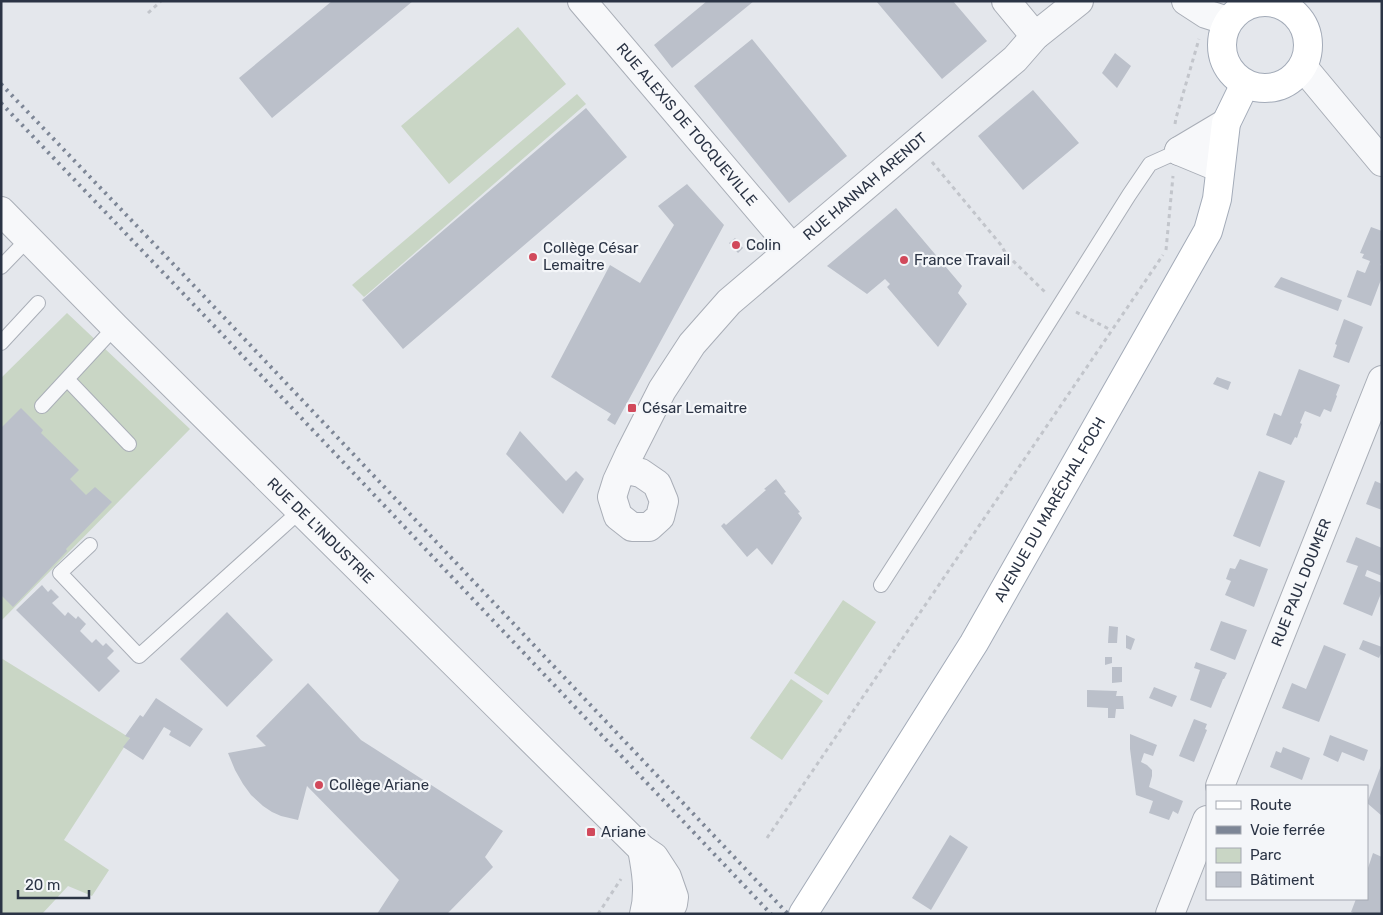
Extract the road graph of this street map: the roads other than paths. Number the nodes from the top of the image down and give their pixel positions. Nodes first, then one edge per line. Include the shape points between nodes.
1 (582, 1) edge
2 (1006, 1) edge
3 (1079, 1) edge
4 (1251, 3) edge
5 (1297, 9) edge
6 (1207, 12) edge
7 (1036, 36) junction
8 (1303, 68) junction
9 (1245, 84) junction
10 (1226, 123) junction
11 (1176, 150) junction
12 (1382, 162) edge
13 (1220, 168) junction
14 (1, 211) edge
15 (28, 239) junction
16 (792, 248) junction
17 (1, 267) edge
18 (38, 303) dead end
19 (115, 326) junction
20 (1, 343) edge
21 (67, 379) junction
22 (1382, 380) edge
23 (42, 406) dead end
24 (129, 444) dead end
25 (622, 469) dead end
26 (301, 510) junction
27 (90, 546) dead end
28 (881, 585) dead end
29 (1220, 785) edge
30 (1206, 823) edge
31 (642, 849) junction
32 (671, 905) edge
33 (644, 914) edge
34 (803, 914) edge
35 (1170, 914) edge

1 - 16 street, RUE ALEXIS DE TOCQUEVILLE
2 - 7 street
3 - 7 street, RUE HANNAH ARENDT
4 - 5 main road via 1277,3
4 - 6 main road via 1238,11
5 - 8 main road via 1309,43
6 - 9 main road via 1222,34 1224,62
7 - 16 street, RUE HANNAH ARENDT via 1014,59
8 - 9 main road via 1285,84 1273,88 1262,89
8 - 12 street
9 - 10 main road, AVENUE DU MARÉCHAL FOCH
10 - 11 street
10 - 13 main road, AVENUE DU MARÉCHAL FOCH
11 - 13 street
11 - 28 lane via 1150,164 1134,187
13 - 34 main road, AVENUE DU MARÉCHAL FOCH via 1217,199 1208,231 974,643
14 - 15 street, RUE DE L'INDUSTRIE
15 - 17 lane
15 - 19 street, RUE DE L'INDUSTRIE
16 - 25 street, RUE HANNAH ARENDT via 729,302 692,344 662,390
18 - 20 lane
19 - 21 lane
19 - 26 street, RUE DE L'INDUSTRIE
21 - 23 lane
21 - 24 lane
22 - 29 street, RUE PAUL DOUMER
26 - 27 lane via 139,656 60,573
26 - 31 street, RUE DE L'INDUSTRIE
30 - 35 street
31 - 32 street, RUE DE L'INDUSTRIE via 654,857 667,877
31 - 33 street via 647,883

